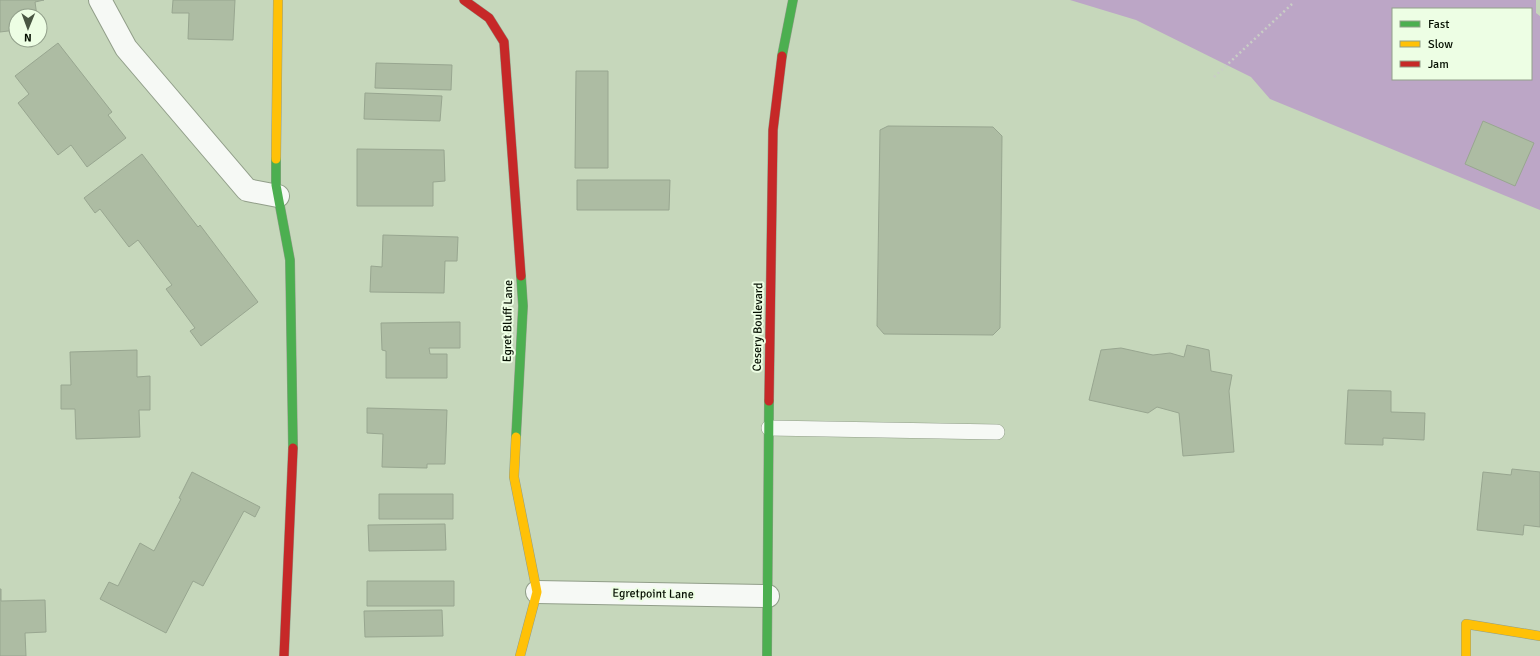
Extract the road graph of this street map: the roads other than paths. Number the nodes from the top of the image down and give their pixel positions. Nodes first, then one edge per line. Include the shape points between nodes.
1 (100, 0) edge
2 (278, 0) edge
3 (464, 0) edge
4 (793, 0) edge
5 (278, 196) junction
6 (769, 428) junction
7 (997, 432) dead end
8 (538, 592) junction
9 (768, 596) junction
10 (1540, 636) edge
11 (284, 656) edge
12 (520, 656) edge
13 (767, 656) edge
14 (1466, 656) edge

1 - 5 street via 126,48 248,190
2 - 5 street
3 - 8 street, Egret Bluff Lane via 489,18 504,42 523,306 514,477
4 - 6 street, Cesery Boulevard via 780,69 773,130
5 - 11 street via 290,260 293,457
6 - 7 lane
6 - 9 street, Cesery Boulevard
8 - 9 street, Egretpoint Lane
8 - 12 street, Egret Bluff Lane
9 - 13 street, Cesery Boulevard
10 - 14 street via 1466,624

